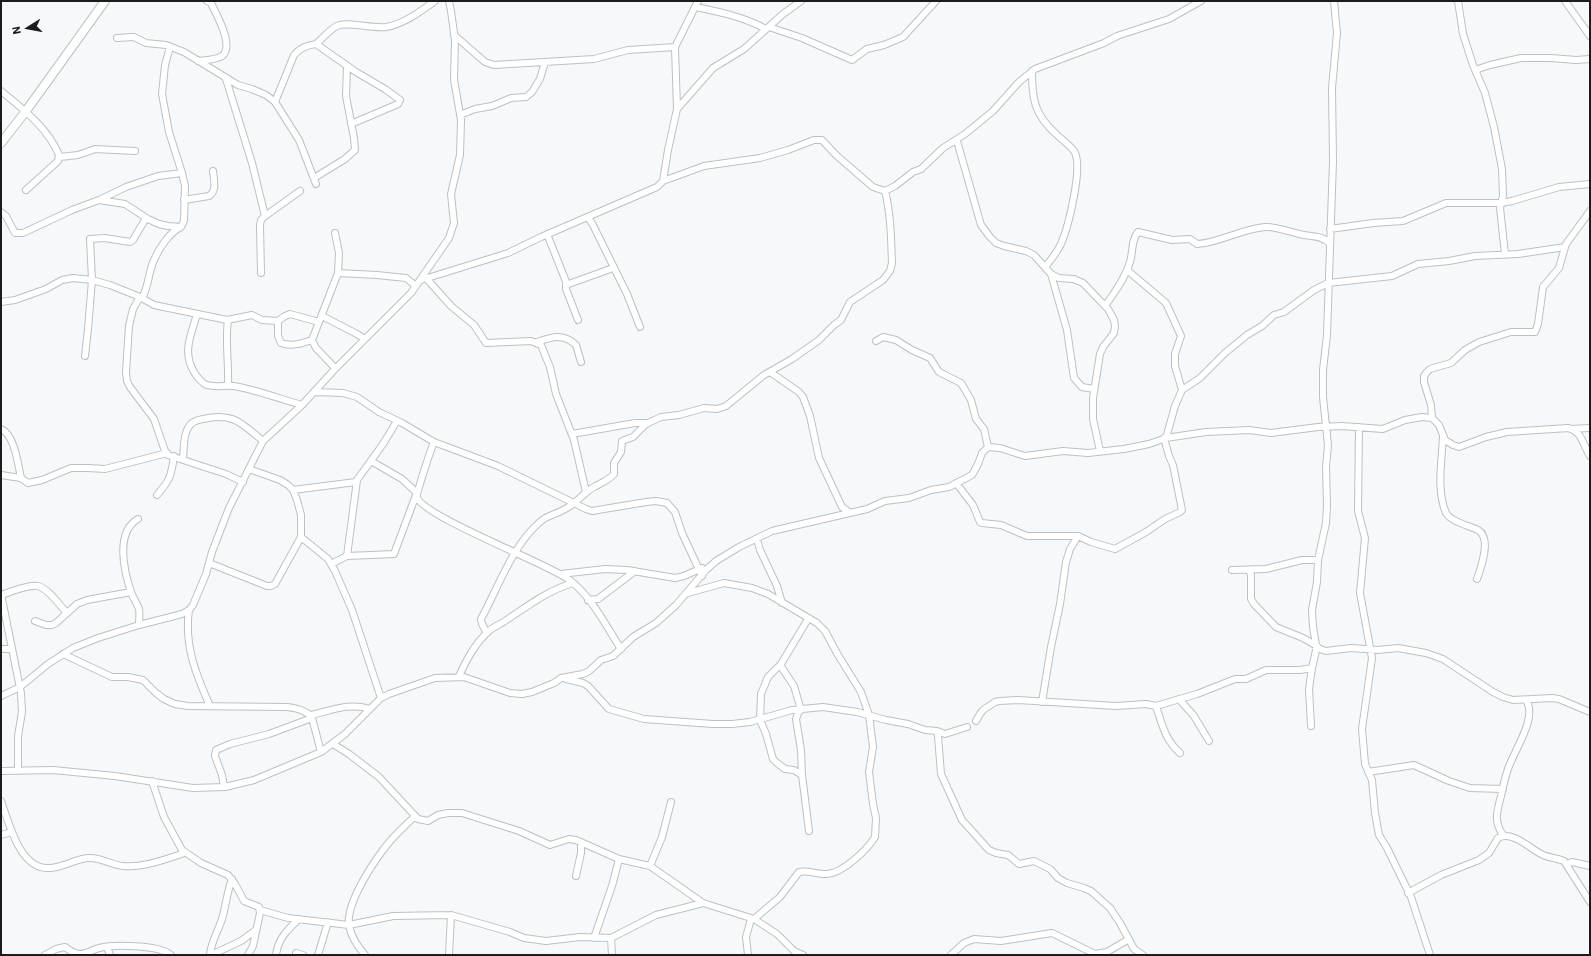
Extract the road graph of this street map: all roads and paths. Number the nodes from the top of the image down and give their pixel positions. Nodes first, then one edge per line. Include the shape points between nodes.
1 (105, 1) edge
2 (207, 1) edge
3 (436, 1) edge
4 (449, 1) edge
5 (801, 1) edge
6 (936, 1) edge
7 (1202, 1) edge
8 (1334, 1) edge
9 (1458, 1) edge
10 (1565, 1) edge
11 (697, 4) edge
12 (767, 28) junction
13 (454, 35) junction
14 (1590, 36) edge
15 (117, 38) dead end
16 (316, 44) junction
17 (170, 46) junction
18 (675, 47) junction
19 (1590, 59) edge
20 (198, 61) junction
21 (545, 62) junction
22 (347, 66) junction
23 (1032, 71) junction
24 (1476, 72) junction
25 (226, 79) junction
26 (1, 91) edge
27 (275, 102) junction
28 (677, 109) junction
29 (26, 111) junction
30 (460, 115) junction
31 (351, 124) junction
32 (956, 140) junction
33 (1, 143) edge
34 (135, 151) dead end
35 (60, 157) junction
36 (213, 171) dead end
37 (182, 173) junction
38 (663, 181) junction
39 (1590, 184) edge
40 (26, 190) dead end
41 (300, 191) dead end
42 (885, 191) junction
43 (100, 200) junction
44 (184, 200) junction
45 (1501, 203) junction
46 (1590, 211) edge
47 (1, 212) edge
48 (265, 216) junction
49 (588, 217) junction
50 (146, 218) junction
51 (181, 227) junction
52 (1330, 229) junction
53 (335, 232) dead end
54 (547, 234) junction
55 (1329, 243) junction
56 (1565, 248) junction
57 (1505, 254) junction
58 (1045, 267) junction
59 (613, 268) junction
60 (1127, 270) junction
61 (261, 273) dead end
62 (338, 273) junction
63 (1051, 274) junction
64 (423, 279) junction
65 (92, 280) junction
66 (1328, 283) junction
67 (567, 284) junction
68 (416, 286) junction
69 (141, 298) junction
70 (1, 302) edge
71 (1105, 306) junction
72 (197, 314) junction
73 (320, 319) junction
74 (228, 320) junction
75 (578, 320) dead end
76 (278, 321) junction
77 (640, 327) dead end
78 (365, 339) junction
79 (312, 340) junction
80 (876, 341) dead end
81 (537, 342) junction
82 (85, 356) dead end
83 (581, 362) dead end
84 (335, 368) junction
85 (770, 372) junction
86 (228, 386) junction
87 (1094, 389) junction
88 (1182, 390) junction
89 (315, 392) junction
90 (302, 405) junction
91 (1432, 418) junction
92 (397, 421) junction
93 (648, 423) junction
94 (1326, 427) junction
95 (1359, 427) junction
96 (1590, 428) edge
97 (1, 429) edge
98 (1571, 429) junction
99 (572, 434) junction
100 (1443, 436) junction
101 (1165, 438) junction
102 (263, 441) junction
103 (434, 442) junction
104 (988, 447) junction
105 (1100, 451) junction
106 (166, 453) junction
107 (174, 456) junction
108 (1590, 456) edge
109 (183, 458) junction
110 (372, 461) junction
111 (250, 469) junction
112 (1, 476) edge
113 (21, 478) junction
114 (243, 482) junction
115 (356, 482) junction
116 (956, 483) junction
117 (293, 490) junction
118 (586, 492) junction
119 (416, 494) junction
120 (157, 495) dead end
121 (574, 503) junction
122 (850, 513) junction
123 (138, 519) dead end
124 (1078, 536) junction
125 (301, 537) junction
126 (757, 539) junction
127 (515, 553) junction
128 (348, 556) junction
129 (1318, 560) junction
130 (716, 562) junction
131 (208, 563) junction
132 (331, 564) junction
133 (699, 570) junction
134 (1232, 570) dead end
135 (1249, 570) junction
136 (635, 571) junction
137 (561, 574) junction
138 (702, 576) junction
139 (1477, 579) dead end
140 (573, 583) junction
141 (131, 592) junction
142 (1, 594) edge
143 (686, 594) junction
144 (588, 600) junction
145 (782, 603) junction
146 (189, 610) junction
147 (67, 613) junction
148 (808, 619) junction
149 (35, 621) dead end
150 (139, 625) junction
151 (487, 633) junction
152 (1317, 646) junction
153 (1, 649) edge
154 (11, 649) junction
155 (621, 649) junction
156 (1370, 649) junction
157 (63, 654) junction
158 (781, 664) junction
159 (1312, 668) junction
160 (459, 676) junction
161 (561, 678) junction
162 (20, 687) junction
163 (1, 696) edge
164 (381, 698) junction
165 (1179, 698) junction
166 (1526, 700) junction
167 (1042, 702) junction
168 (210, 706) junction
169 (1156, 706) junction
170 (370, 709) junction
171 (800, 710) junction
172 (1590, 712) edge
173 (869, 715) junction
174 (311, 717) junction
175 (760, 720) junction
176 (976, 721) dead end
177 (1311, 726) dead end
178 (967, 727) dead end
179 (937, 731) junction
180 (1209, 741) dead end
181 (332, 744) junction
182 (321, 752) junction
183 (1180, 753) dead end
184 (1, 771) edge
185 (18, 771) junction
186 (1368, 772) junction
187 (802, 775) junction
188 (152, 781) junction
189 (224, 787) junction
190 (1503, 789) junction
191 (1, 801) edge
192 (671, 802) dead end
193 (415, 816) junction
194 (809, 831) dead end
195 (12, 832) junction
196 (1, 835) edge
197 (1504, 836) junction
198 (581, 842) junction
199 (185, 853) junction
200 (619, 859) junction
201 (1567, 864) junction
202 (650, 866) junction
203 (1590, 866) edge
204 (576, 876) dead end
205 (232, 879) junction
206 (1408, 892) junction
207 (703, 902) junction
208 (1590, 902) edge
209 (260, 910) junction
210 (451, 915) junction
211 (299, 919) junction
212 (753, 919) junction
213 (328, 922) junction
214 (349, 925) junction
215 (256, 930) junction
216 (594, 938) junction
217 (611, 938) junction
218 (1129, 940) junction
219 (107, 947) junction
220 (296, 953) dead end
221 (45, 955) edge
222 (110, 955) edge
223 (171, 955) edge
224 (210, 955) edge
225 (248, 955) edge
226 (276, 955) edge
227 (303, 955) edge
228 (318, 955) edge
229 (365, 955) edge
230 (449, 955) edge
231 (612, 955) edge
232 (748, 955) edge
233 (803, 955) edge
234 (951, 955) edge
235 (1143, 955) edge
236 (1430, 955) edge

1 - 29 main road
2 - 20 street via 211,3 224,30 227,46 220,57
3 - 16 street via 389,26 340,25
4 - 13 street
5 - 12 street
6 - 12 street via 903,37 867,50 852,60 802,38
7 - 23 street via 1169,19 1117,36
8 - 52 street via 1337,33 1332,88 1333,161
9 - 24 street via 1463,34
10 - 14 street
11 - 12 street
11 - 18 street
12 - 28 street via 744,49 713,68
13 - 21 street via 485,62 494,65
13 - 30 street via 454,80
15 - 17 street via 134,37 146,43
16 - 22 street
16 - 27 street via 307,45 294,55
17 - 20 street
17 - 37 street via 162,87 162,102
18 - 21 street via 628,50 594,59
18 - 28 street
19 - 24 street via 1520,58 1478,69
20 - 25 street
21 - 30 street via 536,87 526,97 511,98
22 - 31 street via 346,96
22 - 31 street via 400,100 398,104
23 - 32 street via 993,112
23 - 58 street via 1033,99 1038,113 1048,127 1074,151 1076,159 1076,183 1072,206 1060,244
24 - 45 street via 1494,124 1502,169
25 - 27 street via 266,95
25 - 48 street via 252,163
26 - 29 street
27 - 31 street via 298,140 315,181 354,152
28 - 38 street
29 - 33 main road
29 - 35 street via 48,136
30 - 64 street via 460,155 452,194 452,232
32 - 42 street via 921,169
32 - 58 street via 984,231 1001,245 1030,252
34 - 35 street via 95,149 78,155
35 - 40 street
36 - 44 street via 212,194
37 - 43 street via 158,176 126,187
37 - 44 street
38 - 42 street via 704,166 760,158 820,139 873,187
38 - 49 street via 657,187
39 - 45 street via 1559,187
41 - 48 street
42 - 85 street via 891,218 890,271 881,281 852,301 841,320 819,340
43 - 47 street via 17,234
43 - 50 street via 125,204
44 - 51 street via 184,221
45 - 52 street via 1446,203 1403,221
45 - 57 street
46 - 56 street
48 - 61 street via 260,225
49 - 54 street
49 - 59 street
50 - 51 street via 168,226
50 - 65 street via 130,242 105,238 90,239
51 - 69 street via 170,235 154,260 147,288
52 - 55 street
53 - 62 street via 339,252
54 - 64 street via 508,253
54 - 67 street
55 - 60 street via 1321,238 1271,227 1247,230 1196,244 1190,239 1172,240 1141,232 1136,234
55 - 66 street
56 - 57 street
56 - 91 street via 1560,268 1543,288 1535,332 1511,332 1480,342 1465,350 1451,363 1430,369 1425,374 1424,382
57 - 66 street via 1418,264 1392,276
58 - 63 street
59 - 67 street
59 - 77 street
60 - 71 street
60 - 88 street via 1166,303 1170,311 1181,336 1175,354 1175,366
62 - 68 street via 406,278
62 - 73 street
63 - 71 street via 1081,282
63 - 87 street via 1067,330 1074,378 1082,387
64 - 68 street
64 - 81 street via 474,325 486,343
65 - 69 street
65 - 70 street via 66,279 30,295
65 - 82 street
66 - 88 street via 1284,312 1274,315 1225,353 1200,378
66 - 94 street via 1326,345 1322,370
67 - 75 street via 566,289
68 - 78 street via 398,308
69 - 72 street via 154,305
69 - 106 street via 133,309 129,326 127,381 154,419
71 - 87 street via 1113,317 1115,328 1100,352
72 - 74 street
72 - 86 street via 188,348 189,363 196,375 207,385
73 - 76 street via 290,314
73 - 78 street
73 - 79 street
74 - 76 street via 254,315 262,320
74 - 86 street
76 - 79 street via 278,336 281,343 292,345
78 - 84 street
79 - 84 street
80 - 104 street via 883,337 896,340 930,358 939,372 960,382 971,400 976,419 984,429
81 - 83 street via 563,337 576,345
81 - 99 street via 544,351 556,394
84 - 89 street
85 - 93 street via 726,406 661,417
85 - 122 street via 803,397 819,458 842,507
86 - 90 street
87 - 105 street via 1092,415
88 - 101 street
89 - 90 street
89 - 92 street via 343,393 356,397
90 - 102 street
91 - 95 street via 1410,419 1383,430
91 - 100 street via 1439,425
92 - 103 street
92 - 110 street
93 - 99 street
93 - 118 street via 633,437 622,441 611,478
94 - 95 street
94 - 101 street via 1271,433 1249,430 1206,432
94 - 129 street via 1327,506
95 - 156 street via 1358,511 1365,538 1360,593
96 - 98 street
97 - 113 street via 9,436 14,448
98 - 100 street via 1507,432 1459,447 1448,443
98 - 108 street via 1578,434
99 - 118 street
100 - 139 street via 1441,484 1447,514 1451,520 1478,530 1484,538 1485,552
101 - 105 street via 1138,446
101 - 124 street via 1181,512 1118,548 1110,548
102 - 109 street via 235,420 213,416 194,421 187,429
102 - 111 street
103 - 119 street
103 - 121 street via 498,466
104 - 105 street via 1029,456 1063,451
104 - 116 street via 982,453 972,475
106 - 107 street
106 - 113 street via 105,469 71,468 32,482 23,481
107 - 109 street
107 - 120 street via 172,475
109 - 114 street
110 - 115 street
110 - 119 street via 407,482
111 - 114 street
111 - 117 street via 280,480
112 - 113 street
114 - 131 street via 229,508
115 - 117 street
115 - 128 street
116 - 122 street via 909,498 885,501
116 - 124 street via 973,505 982,523 1001,525 1027,536
117 - 125 street via 301,515
118 - 121 street
119 - 127 street via 419,502 429,510
119 - 128 street via 394,554
121 - 127 street via 541,521 531,530
121 - 133 street via 592,511 646,502 667,503 675,512
122 - 126 street via 772,531
123 - 141 street via 128,529 122,551
124 - 167 street via 1066,562
125 - 131 street via 275,584 271,586
125 - 132 street
126 - 130 street
126 - 145 street
127 - 137 street
127 - 151 street via 482,620
128 - 132 street
129 - 135 street via 1302,560 1277,567
129 - 152 street via 1312,610
130 - 133 street
130 - 138 street
131 - 146 street via 206,574
132 - 164 street via 352,610
133 - 136 street via 675,578
133 - 138 street
134 - 135 street
135 - 152 street via 1251,599 1254,604 1276,627
136 - 137 street via 605,569
136 - 144 street via 598,599
137 - 140 street
138 - 143 street
140 - 144 street
140 - 151 street via 555,589 534,601
141 - 147 street via 87,600 77,604
141 - 150 street via 139,608
142 - 147 street via 36,585 48,592
142 - 154 street
143 - 145 street via 731,583 759,590
143 - 155 street via 656,624 633,637
144 - 155 street
145 - 148 street
146 - 150 street
146 - 168 street via 189,643 196,674
147 - 149 street via 52,625
148 - 158 street
148 - 173 street via 825,631 861,692
150 - 157 street via 98,638
151 - 160 street via 474,648
152 - 156 street via 1326,650
152 - 159 street
153 - 154 street
154 - 162 street
155 - 161 street via 613,656 600,660 583,674
156 - 166 street via 1406,649 1437,656 1493,692 1513,700
156 - 186 street via 1372,658 1362,731
157 - 162 street
157 - 168 street via 112,677 143,680 156,693 175,704
158 - 171 street via 794,686
158 - 175 street via 768,677 763,689
159 - 165 street via 1266,670 1246,679 1235,679 1198,694
159 - 177 street via 1309,689
160 - 161 street via 510,693 522,694 542,689
160 - 164 street via 435,678
161 - 175 street via 588,686 609,709 644,719 713,724
162 - 163 street
162 - 185 street via 22,712 18,736
164 - 170 street
165 - 169 street
165 - 180 street via 1194,716
166 - 172 street via 1559,699
166 - 190 street via 1530,706 1529,718 1508,768
167 - 169 street
167 - 176 street via 995,702 980,714
168 - 174 street via 298,708
169 - 183 street via 1166,736
170 - 174 street via 350,706
170 - 181 street
171 - 173 street via 822,707
171 - 175 street
171 - 187 street via 796,719
173 - 179 street
173 - 212 street via 873,747 869,772 876,818 875,837 853,859 834,873 800,872 780,897
174 - 182 street
174 - 189 street via 269,734 216,750 214,752
175 - 187 street via 773,759 785,769 794,770
178 - 179 street via 945,734
179 - 218 street via 942,776 962,820 986,847 1011,857 1019,864 1034,861 1044,865 1063,881 1091,891 1115,914
181 - 182 street
181 - 193 street via 379,777
182 - 189 street via 254,780
184 - 185 street
185 - 188 street via 53,770
186 - 190 street via 1414,765 1470,788
186 - 206 street via 1373,783 1375,819 1380,835
187 - 194 street
188 - 189 street via 193,788
188 - 199 street via 164,817
190 - 197 street via 1496,820
191 - 195 street
192 - 202 street via 662,838
193 - 198 street via 428,821 443,814 462,813 519,831 550,845 570,839
193 - 214 street via 383,849 368,872 352,908
195 - 196 street
195 - 199 street via 23,854 40,868 50,868 88,858 132,866
197 - 201 street via 1515,838 1541,854 1560,859
197 - 206 street via 1498,838 1489,853 1479,860
198 - 200 street
198 - 204 street
199 - 205 street
200 - 202 street
200 - 216 street
201 - 203 street via 1572,862
201 - 208 street
202 - 207 street
205 - 209 street via 244,901
205 - 224 street via 222,919 211,944
206 - 236 street
207 - 212 street
207 - 217 street via 656,915
209 - 211 street
209 - 215 street
210 - 214 street via 393,916
210 - 216 street via 531,940
210 - 230 street
211 - 213 street
211 - 226 street via 281,939
212 - 232 street via 746,937
212 - 233 street via 770,929 794,951
213 - 214 street
213 - 228 street
214 - 229 street via 355,942
215 - 224 street via 241,941
215 - 225 street via 253,946
216 - 217 street
217 - 231 street
218 - 234 street via 1107,952 1095,954 1052,933 1001,941 974,938
218 - 235 street via 1134,949
219 - 221 street via 85,954 78,954 64,947
219 - 222 street
219 - 223 street via 155,948
220 - 227 street

